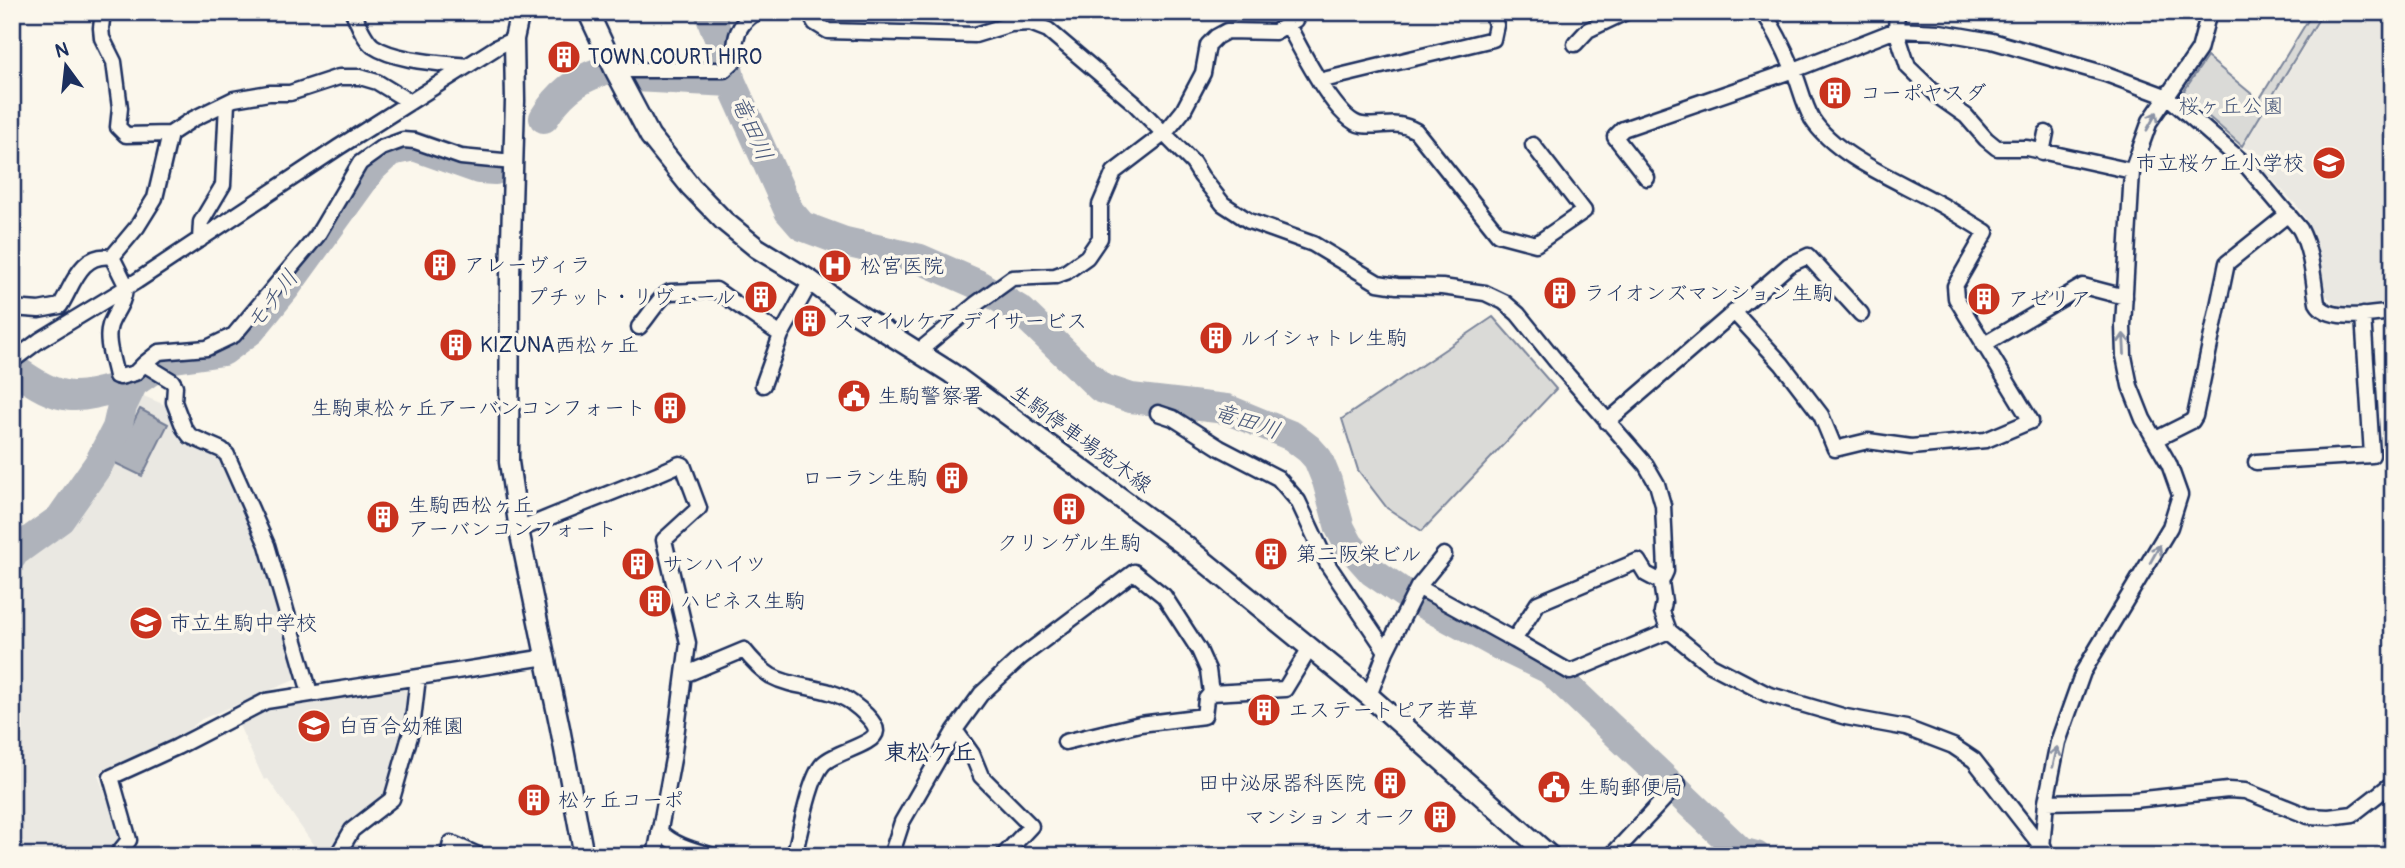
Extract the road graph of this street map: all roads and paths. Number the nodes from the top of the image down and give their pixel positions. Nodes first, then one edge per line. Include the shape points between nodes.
1 (103, 12) edge
2 (353, 12) edge
3 (520, 12) edge
4 (588, 12) edge
5 (757, 12) edge
6 (809, 12) edge
7 (1299, 12) edge
8 (1492, 12) edge
9 (1626, 12) edge
10 (1763, 12) edge
11 (1897, 12) edge
12 (2209, 12) edge
13 (1288, 26) junction
14 (1896, 30) junction
15 (514, 39) junction
16 (1575, 44) dead end
17 (467, 66) junction
18 (615, 70) junction
19 (1794, 70) junction
20 (1319, 81) junction
21 (2168, 97) junction
22 (410, 102) junction
23 (227, 103) junction
24 (1165, 133) junction
25 (2046, 133) dead end
26 (170, 134) junction
27 (1532, 145) dead end
28 (2042, 153) junction
29 (513, 162) junction
30 (2132, 171) junction
31 (1647, 178) dead end
32 (2288, 214) junction
33 (200, 240) junction
34 (111, 257) junction
35 (811, 281) junction
36 (126, 288) junction
37 (2125, 297) junction
38 (12, 308) edge
39 (1734, 312) junction
40 (2393, 312) edge
41 (1861, 314) dead end
42 (2363, 315) junction
43 (639, 327) dead end
44 (781, 335) junction
45 (1983, 345) junction
46 (919, 351) junction
47 (12, 361) edge
48 (145, 365) junction
49 (763, 386) dead end
50 (1158, 413) dead end
51 (1607, 422) junction
52 (2156, 439) junction
53 (2256, 462) dead end
54 (519, 530) junction
55 (1444, 555) dead end
56 (1661, 582) junction
57 (1417, 589) junction
58 (1668, 631) junction
59 (1514, 640) junction
60 (1310, 648) junction
61 (1386, 650) junction
62 (546, 657) junction
63 (684, 675) junction
64 (418, 677) junction
65 (310, 693) junction
66 (1211, 693) junction
67 (1369, 696) junction
68 (955, 730) junction
69 (1065, 742) dead end
70 (1678, 783) dead end
71 (2393, 783) edge
72 (2046, 802) junction
73 (659, 831) junction
74 (2042, 853) edge
75 (116, 856) edge
76 (337, 856) edge
77 (447, 856) edge
78 (480, 856) edge
79 (584, 856) edge
80 (655, 856) edge
81 (714, 856) edge
82 (794, 856) edge
83 (891, 856) edge
84 (1003, 856) edge
85 (1550, 856) edge
86 (1611, 856) edge

1 - 26 street via 103,38 114,62 118,127 126,135
2 - 17 street via 371,45 431,62
3 - 15 street
4 - 18 main road, 生駒停車場宛木線
5 - 18 street via 743,22 734,44 736,59 724,70
6 - 24 street via 815,23 828,31 975,35 1030,23 1048,30
7 - 13 street
8 - 20 street via 1496,25 1493,39
9 - 16 street via 1588,30
10 - 19 street
11 - 14 street
12 - 21 street via 2199,50
13 - 20 street
13 - 24 street via 1275,32 1227,31 1216,37 1208,45 1203,73 1191,99
14 - 19 street
14 - 21 street via 1992,41
14 - 28 street via 1908,67 1986,139 1997,148
15 - 17 street
15 - 29 street
17 - 22 street
18 - 35 main road, 生駒停車場宛木線 via 650,135 691,187 732,228
19 - 31 street via 1623,129 1615,137
19 - 45 street via 1814,122 1837,144 1869,168 1986,232 1955,286 1956,298
20 - 27 street via 1328,96 1360,125 1404,124 1416,131 1498,234 1536,244 1584,211
30 -> 21 street via 2150,121
21 - 32 street via 2246,165
22 - 23 street via 377,82 348,76 290,93
22 - 33 street
23 - 26 street
23 - 33 street via 223,185 201,222
24 - 46 street via 1114,172 1100,205 1100,238 1087,257 1055,276 1012,278
24 - 51 street via 1223,204 1249,220 1313,244 1378,283 1485,293 1504,302
25 - 28 street
26 - 34 street via 155,198
28 - 30 street
29 - 48 street via 461,157 415,141 402,140 381,148 360,163 317,236 234,335 208,348 159,352
29 - 54 street via 509,462
30 - 37 street
32 - 42 street via 2305,239 2320,309 2335,315
32 - 52 street via 2227,263 2195,416
33 - 36 street
34 - 36 street
34 - 38 street via 99,257 81,268 60,306
35 - 44 street
35 - 46 main road, 生駒停車場宛木線
36 - 47 street
36 - 48 street via 109,328 116,376 135,373
37 - 45 street via 2083,286
52 -> 37 street via 2130,386 2124,356
39 - 41 street via 1789,265 1808,256
39 - 45 street via 1821,415 1835,449 1868,441 1911,447 1986,440 2031,421
39 - 51 street
40 - 42 street
42 - 53 street via 2372,456
43 - 44 street via 670,292 716,290
44 - 49 street
46 - 60 main road, 生駒停車場宛木線 via 1118,495
48 - 65 street via 172,381 174,402 184,428 194,439 227,455 267,544
50 - 61 street via 1278,478 1298,501 1328,565
51 - 56 street via 1657,484 1663,505 1666,571
72 -> 52 street via 2058,742 2083,672 2170,527 2180,495
54 - 62 street
54 - 63 street via 683,465 699,508 664,540 688,643
55 - 57 street
56 - 58 street
56 - 59 street via 1646,574 1638,561 1538,603
57 - 59 street
57 - 61 street
58 - 59 street via 1570,672
58 - 74 street via 1711,665 1767,694 1846,718 1906,728 1953,746 1981,769
60 - 66 street via 1285,689
60 - 67 main road, 生駒停車場宛木線
61 - 67 street
62 - 64 street
62 - 79 street
63 - 73 street
63 - 82 street via 744,650 773,677 835,692 874,725 872,740 832,756 821,766
64 - 65 street
64 - 76 street via 412,729 392,799 352,830
65 - 75 street via 266,701 111,777 129,841
66 - 68 street via 1199,650 1164,596 1134,572 1020,658 981,695
66 - 69 street via 1204,716 1140,724
67 - 85 main road, 生駒停車場宛木線
68 - 83 street via 902,822
68 - 84 street via 981,776 1031,826
70 - 86 street
71 - 72 street via 2353,814 2329,817 2308,816 2245,791 2228,790 2134,800
72 - 74 street
73 - 80 street
73 - 81 street via 683,847
77 - 78 street via 451,844

